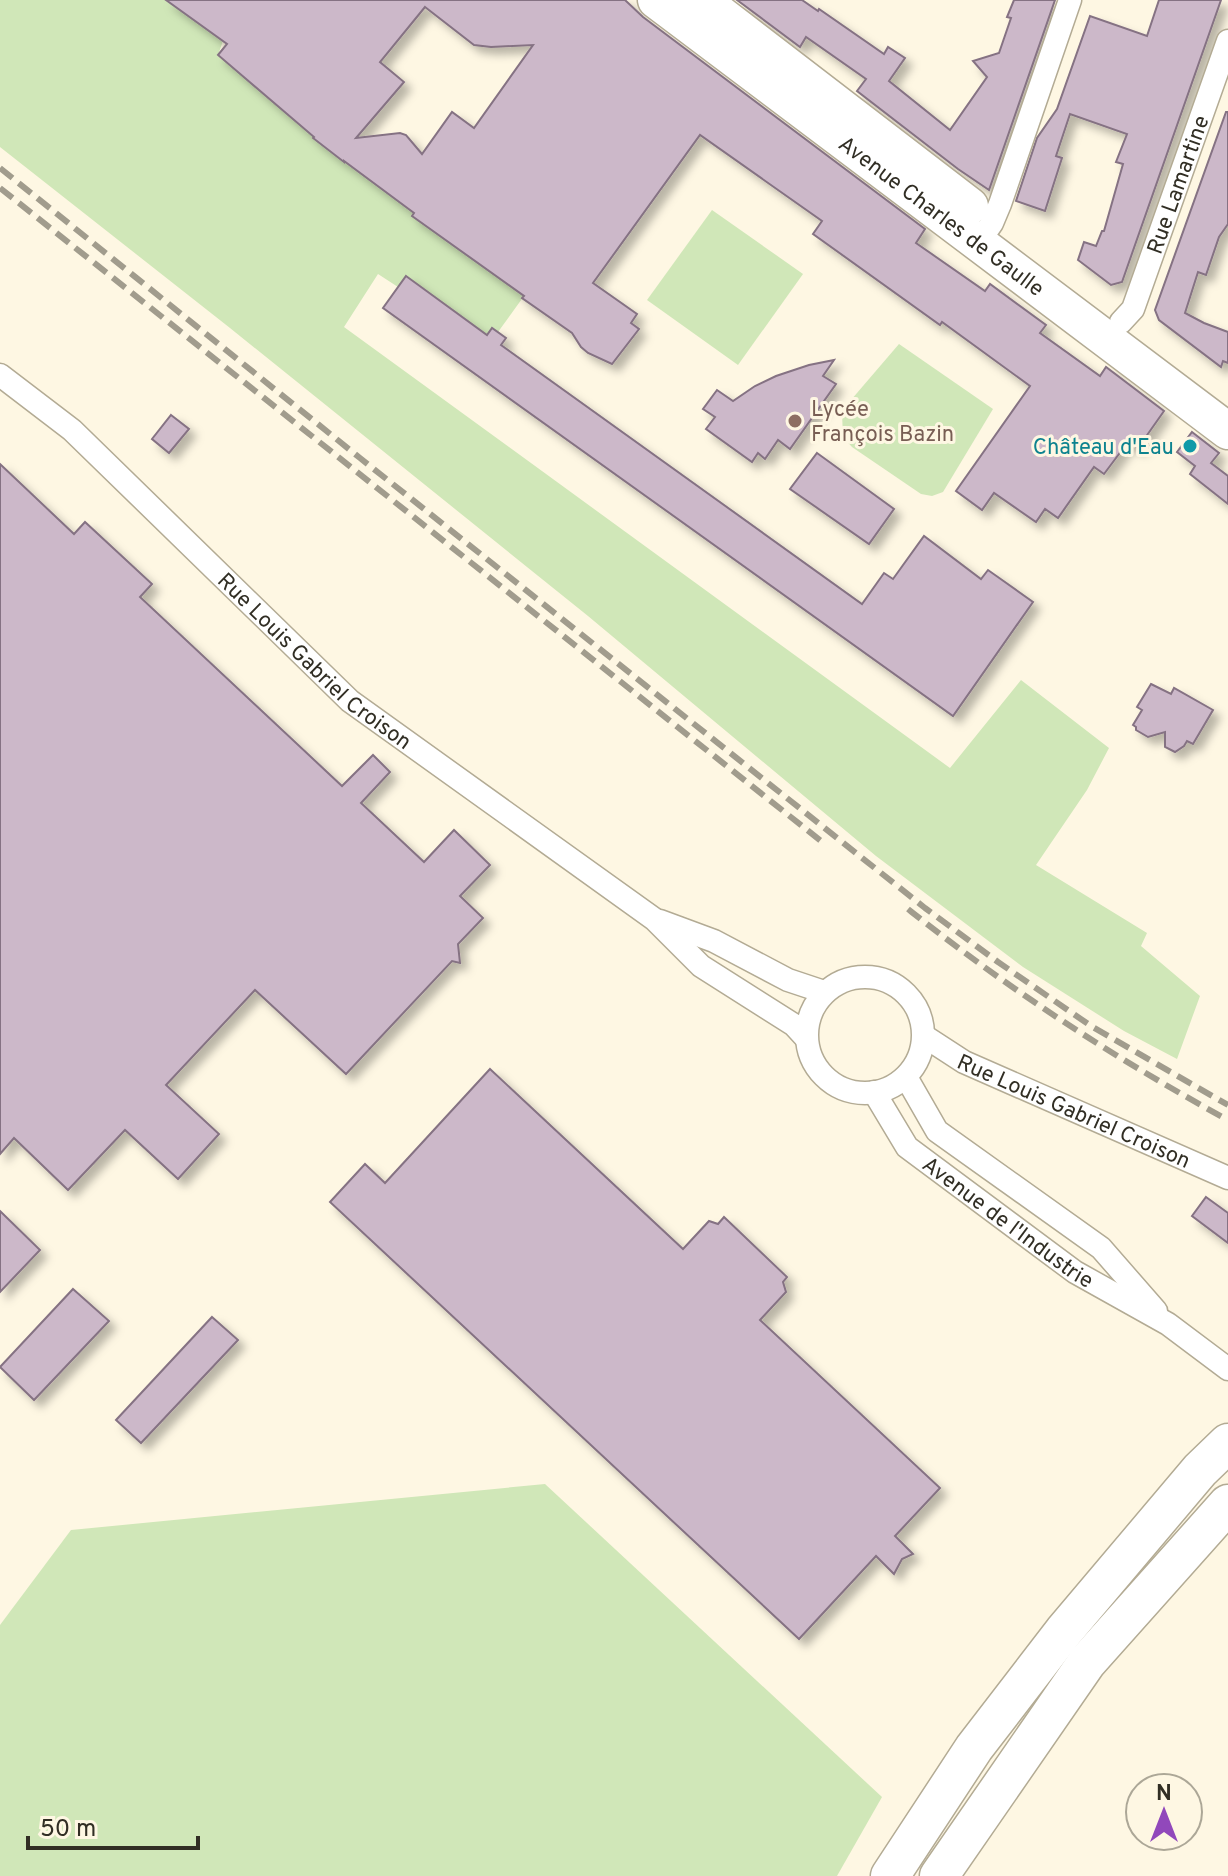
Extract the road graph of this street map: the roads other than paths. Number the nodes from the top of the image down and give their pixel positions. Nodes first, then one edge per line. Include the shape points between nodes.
1 (656, 0) edge
2 (702, 0) edge
3 (1070, 0) edge
4 (1228, 41) edge
5 (985, 233) junction
6 (1121, 322) junction
7 (0, 375) edge
8 (1228, 404) edge
9 (1228, 431) edge
10 (654, 919) junction
11 (824, 992) junction
12 (924, 1036) junction
13 (806, 1038) junction
14 (906, 1077) junction
15 (874, 1092) junction
16 (1228, 1178) edge
17 (1168, 1324) junction
18 (1228, 1369) edge
19 (1228, 1443) edge
20 (1228, 1504) edge
21 (890, 1876) edge
22 (939, 1876) edge

1 - 5 main road, Avenue Charles de Gaulle
2 - 5 main road, Avenue Charles de Gaulle
3 - 5 street
4 - 6 street, Rue Lamartine via 1133,309
5 - 6 main road, Avenue Charles de Gaulle
5 - 9 main road, Avenue Charles de Gaulle
6 - 8 main road, Avenue Charles de Gaulle
7 - 10 street, Rue Louis Gabriel Croison via 72,430 350,701
10 - 11 street, Rue Louis Gabriel Croison
10 - 13 street, Rue Louis Gabriel Croison via 701,966
11 - 12 street via 840,981 879,977 912,999
11 - 13 street via 807,1021
12 - 14 street
12 - 16 street, Rue Louis Gabriel Croison via 964,1062
13 - 15 street via 814,1063 831,1083
14 - 15 street
14 - 17 street, Avenue de l'Industrie via 937,1131 1101,1248
15 - 17 street, Avenue de l'Industrie via 907,1147 1075,1272
17 - 18 street, Avenue de l'Industrie
19 - 21 highway via 1064,1631 974,1748
20 - 22 highway via 1087,1662

